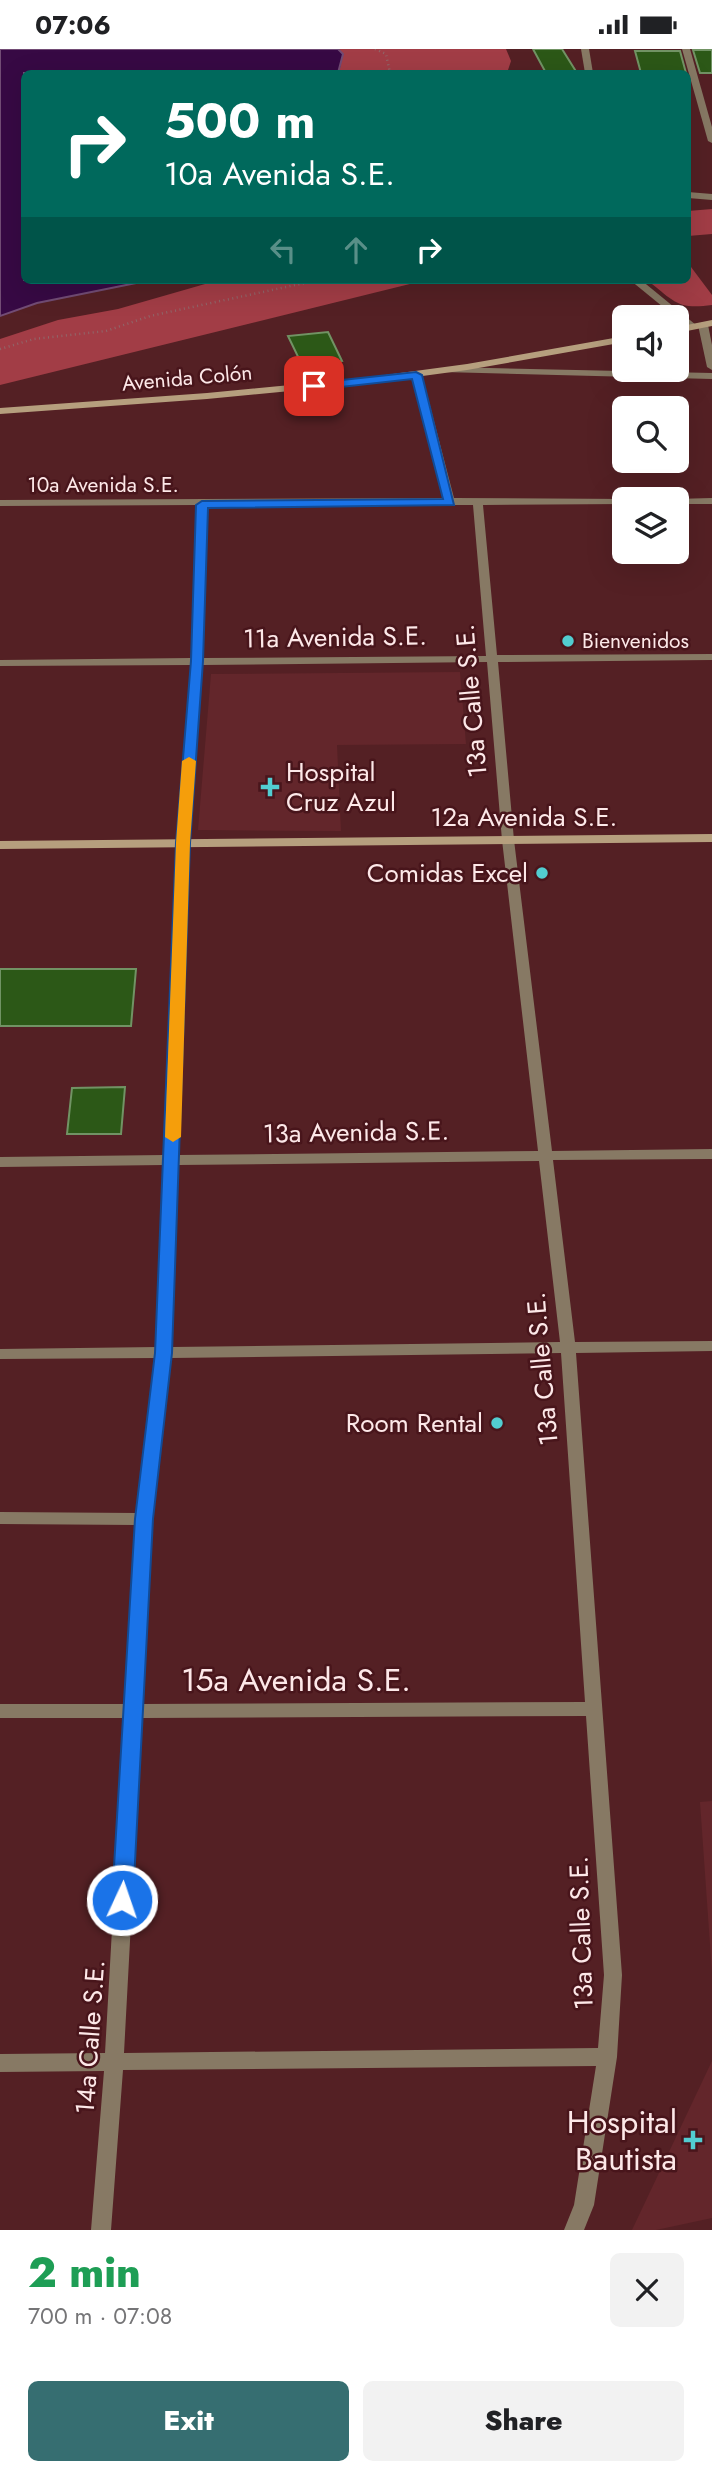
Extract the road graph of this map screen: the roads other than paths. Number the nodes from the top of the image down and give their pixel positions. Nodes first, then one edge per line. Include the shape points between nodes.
1 (585, 49) edge
2 (686, 49) edge
3 (588, 70) edge
4 (712, 141) edge
5 (691, 195) edge
6 (712, 197) edge
7 (641, 284) edge
8 (703, 325) edge
9 (612, 341) edge
10 (712, 367) edge
11 (446, 370) junction
12 (416, 375) junction
13 (712, 376) edge
14 (0, 411) edge
15 (612, 501) edge
16 (689, 501) edge
17 (712, 501) edge
18 (450, 502) junction
19 (0, 503) edge
20 (478, 503) junction
21 (202, 505) junction
22 (712, 657) edge
23 (492, 658) junction
24 (197, 661) junction
25 (0, 663) edge
26 (712, 838) edge
27 (508, 840) junction
28 (183, 843) junction
29 (0, 845) edge
30 (543, 1154) junction
31 (712, 1154) edge
32 (172, 1160) junction
33 (0, 1162) edge
34 (712, 1346) edge
35 (568, 1349) junction
36 (164, 1353) junction
37 (0, 1354) edge
38 (0, 1518) edge
39 (144, 1519) junction
40 (591, 1709) junction
41 (132, 1710) junction
42 (0, 1711) edge
43 (607, 2057) junction
44 (0, 2063) edge
45 (114, 2063) junction
46 (101, 2230) edge
47 (574, 2230) edge

1 - 3 street
2 - 4 street
5 - 6 street
7 - 8 street
8 - 10 street
9 - 11 main road, Avenida Colón
11 - 12 main road, Avenida Colón
11 - 13 street
12 - 14 main road, Avenida Colón
12 - 18 street
15 - 20 street, 10a Avenida S.E.
16 - 17 street
18 - 20 street, 10a Avenida S.E.
18 - 21 street, 10a Avenida S.E.
19 - 21 street, 10a Avenida S.E.
20 - 23 street, 13a Calle S.E.
21 - 24 street, 14a Calle S.E.
22 - 23 street, 11a Avenida S.E.
23 - 24 street, 11a Avenida S.E.
23 - 27 street, 13a Calle S.E.
24 - 25 street, 11a Avenida S.E.
24 - 28 street, 14a Calle S.E.
26 - 27 main road, 12a Avenida S.E.
27 - 28 main road, 12a Avenida S.E.
27 - 30 street, 13a Calle S.E.
28 - 29 main road, 12a Avenida S.E.
28 - 32 street, 14a Calle S.E.
30 - 31 street, 13a Avenida S.E.
30 - 32 street, 13a Avenida S.E.
30 - 35 street, 13a Calle S.E.
32 - 33 street, 13a Avenida S.E.
32 - 36 street, 14a Calle S.E.
34 - 35 street
35 - 36 street
35 - 40 street, 13a Calle S.E.
36 - 37 street
36 - 39 street, 14a Calle S.E.
38 - 39 street
39 - 41 street, 14a Calle S.E.
40 - 41 street, 15a Avenida S.E.
40 - 43 street, 13a Calle S.E. via 612,1975
41 - 42 street, 15a Avenida S.E.
41 - 45 street, 14a Calle S.E.
43 - 45 street
43 - 47 street, 13a Calle S.E. via 584,2205
44 - 45 street
45 - 46 street, 14a Calle S.E.

